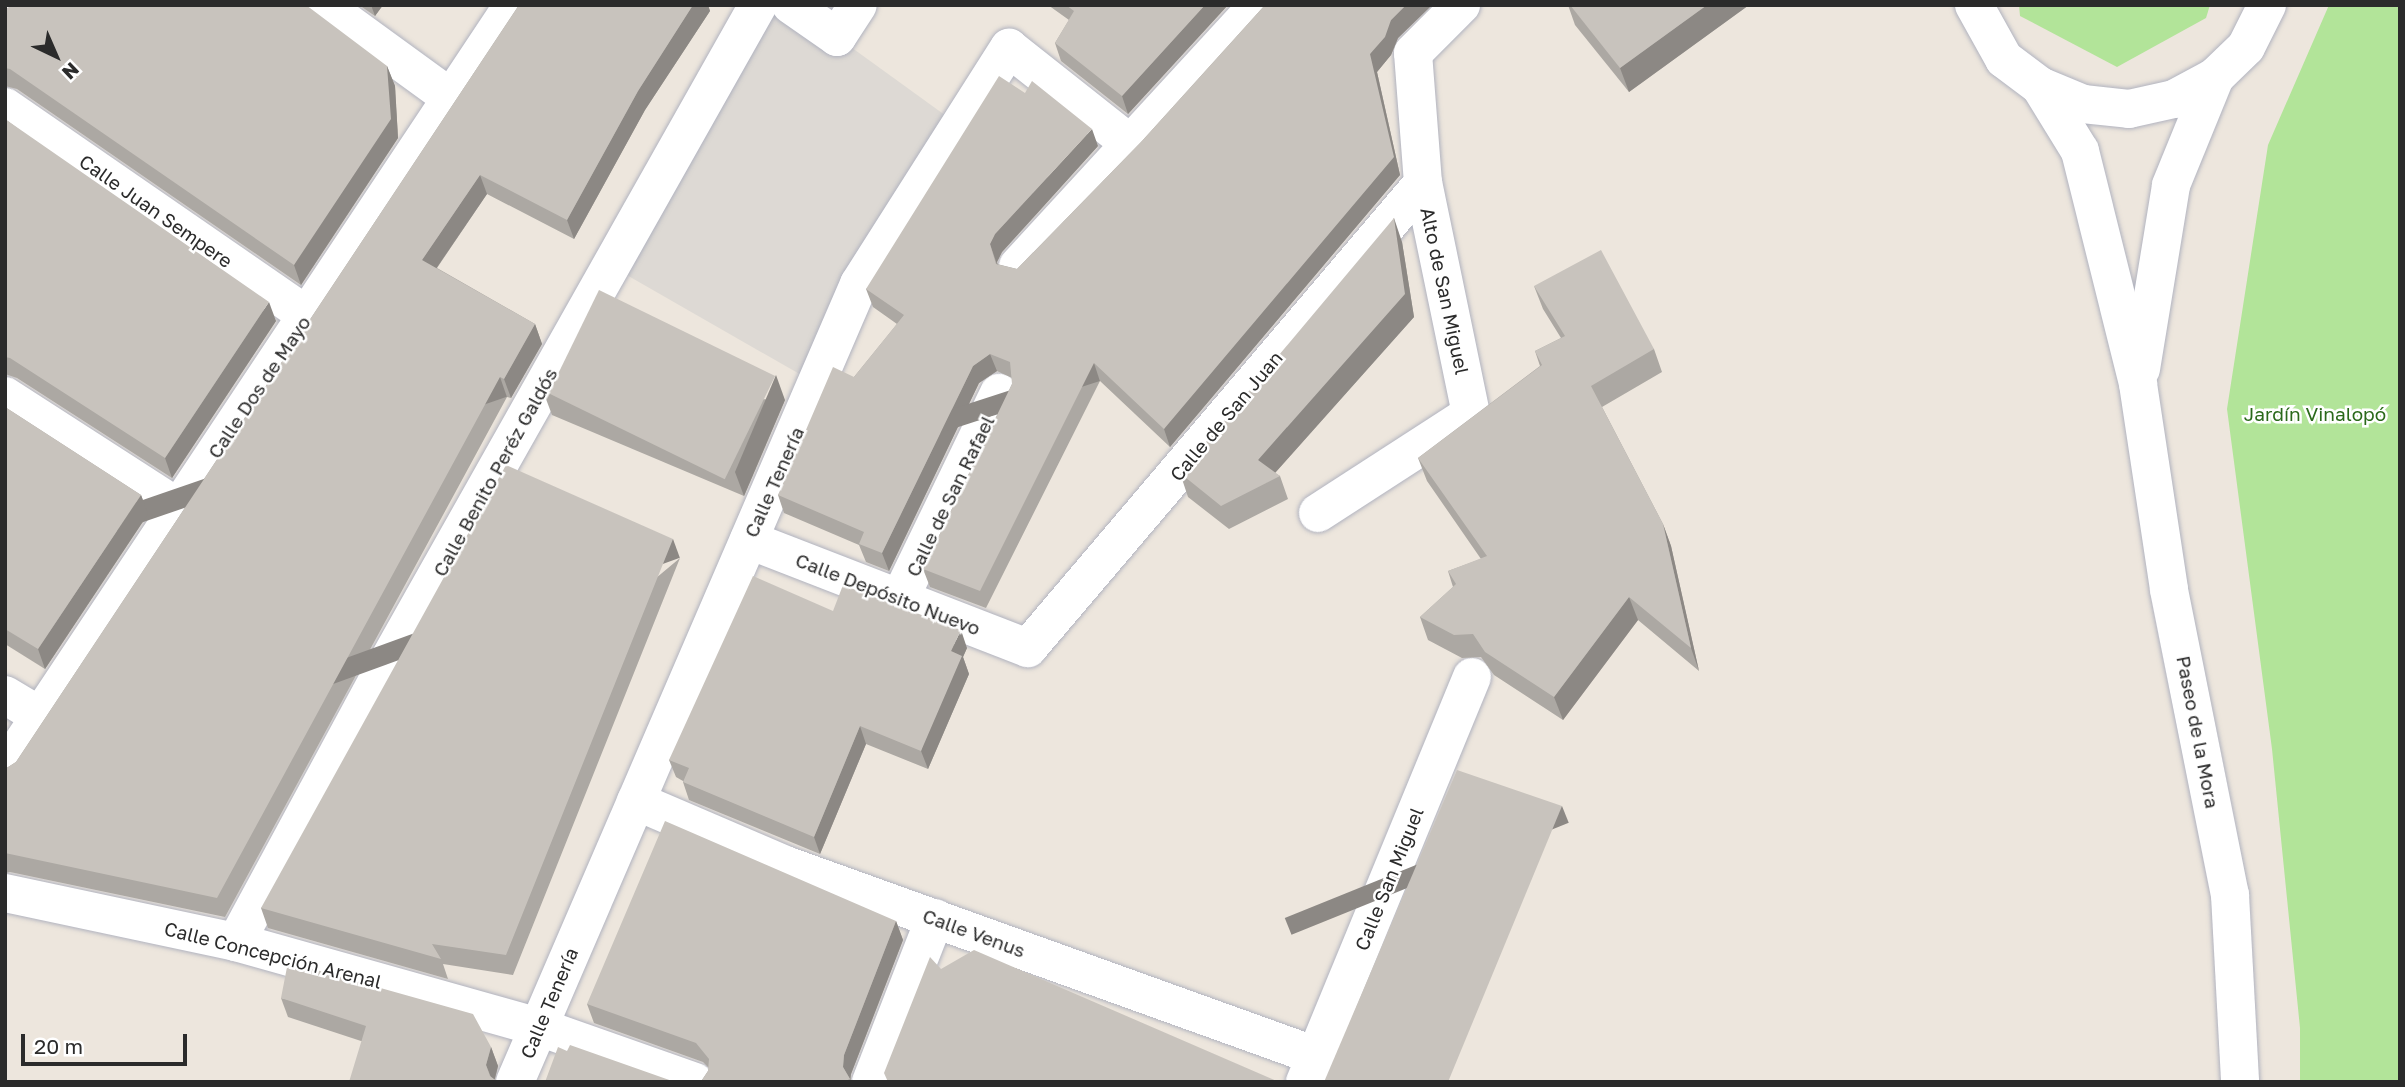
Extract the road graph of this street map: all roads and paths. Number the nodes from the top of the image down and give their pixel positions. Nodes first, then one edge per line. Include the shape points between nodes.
1 (9, 5) edge
2 (323, 5) edge
3 (513, 5) edge
4 (758, 5) edge
5 (791, 5) edge
6 (858, 5) edge
7 (1258, 5) edge
8 (1461, 5) edge
9 (1974, 5) edge
10 (2267, 5) edge
11 (5, 11) edge
12 (2215, 77) junction
13 (2040, 86) junction
14 (451, 98) junction
15 (5, 107) edge
16 (1132, 145) junction
17 (1423, 183) junction
18 (1018, 266) edge
19 (306, 315) junction
20 (2138, 384) junction
21 (999, 393) dead end
22 (5, 396) edge
23 (179, 508) junction
24 (1318, 513) dead end
25 (749, 540) junction
26 (900, 598) junction
27 (1028, 649) joint
28 (1472, 677) dead end
29 (5, 695) edge
30 (40, 716) junction
31 (5, 769) edge
32 (636, 802) junction
33 (5, 893) edge
34 (935, 918) junction
35 (236, 942) junction
36 (539, 1027) junction
37 (1311, 1069) edge
38 (516, 1082) edge
39 (695, 1082) edge
40 (871, 1082) edge
41 (2240, 1082) edge

1 - 11 street
2 - 14 street
3 - 14 street, Calle Dos de Mayo
4 - 35 street, Calle Benito Peréz Galdós via 382,672
5 - 6 street via 837,37
7 - 16 street
8 - 17 street, Alto de San Miguel via 1413,53
9 - 13 street via 2004,59
10 - 12 street via 2246,47
12 - 13 street via 2174,99 2129,108 2083,104
12 - 20 street via 2171,185
13 - 20 street via 2080,151
14 - 19 street, Calle Dos de Mayo
15 - 19 street, Calle Juan Sempere
16 - 18 street
16 - 25 street, Calle Tenería via 1009,48 859,284
17 - 24 street, Alto de San Miguel via 1471,414
17 - 27 street, Calle de San Juan
19 - 23 street, Calle Dos de Mayo
20 - 41 street, Paseo de la Mora via 2167,576 2230,895
21 - 26 street, Calle de San Rafael
22 - 23 street
23 - 30 street, Calle Dos de Mayo
25 - 26 street, Calle Depósito Nuevo
25 - 32 street, Calle Tenería
26 - 27 street, Calle Depósito Nuevo
28 - 37 street, Calle San Miguel
29 - 30 street
30 - 31 street, Calle Dos de Mayo
32 - 34 street, Calle Venus via 788,866
32 - 36 street, Calle Tenería
33 - 35 street, Calle Concepción Arenal
34 - 37 street, Calle Venus
34 - 40 street
35 - 36 street, Calle Concepción Arenal
36 - 38 street, Calle Tenería
36 - 39 street, Calle Concepción Arenal

